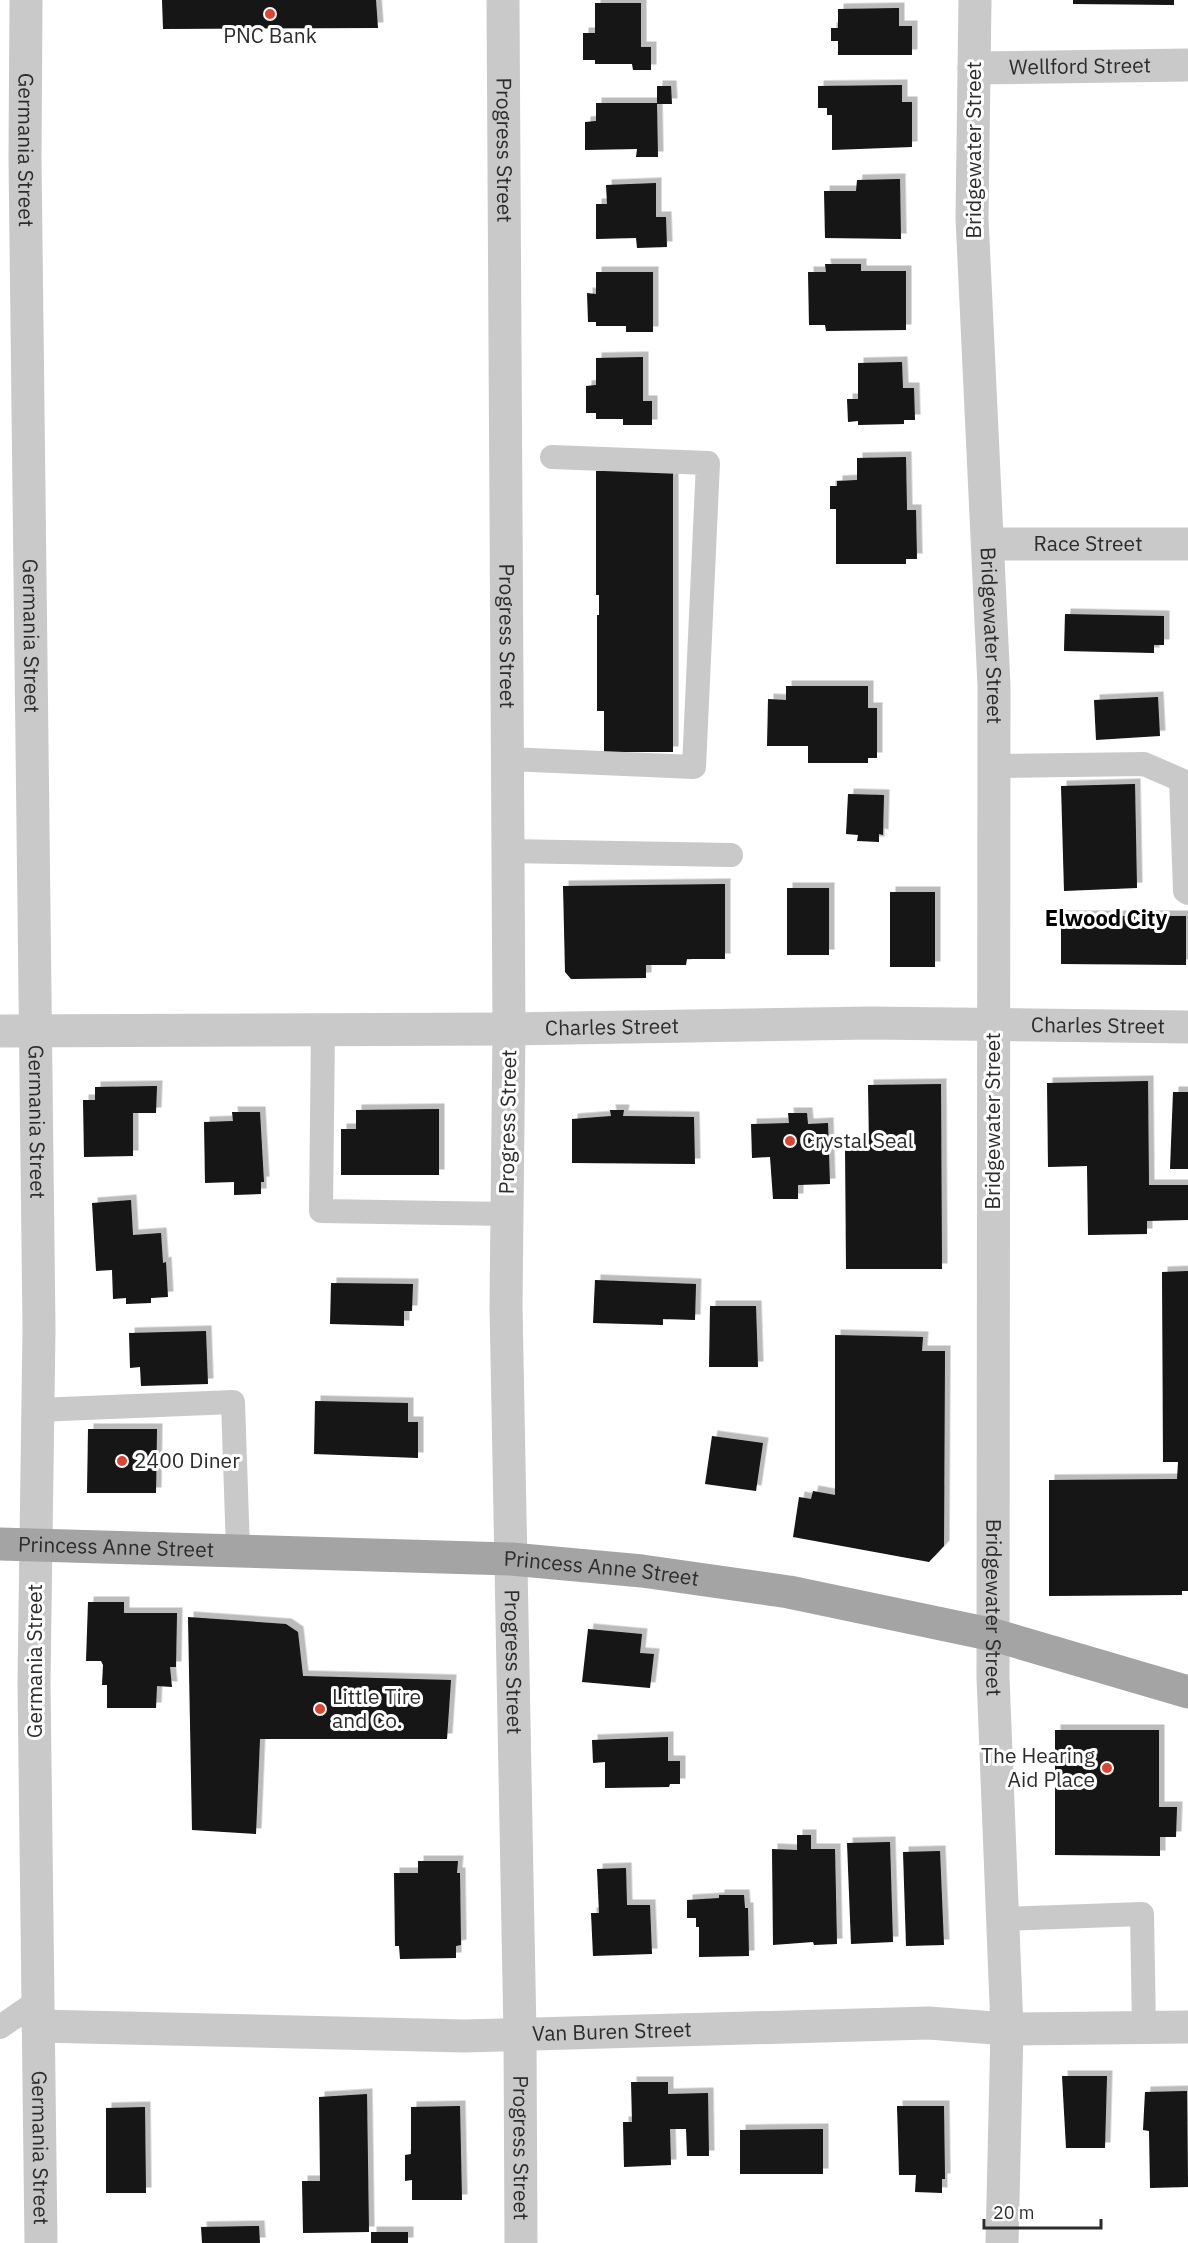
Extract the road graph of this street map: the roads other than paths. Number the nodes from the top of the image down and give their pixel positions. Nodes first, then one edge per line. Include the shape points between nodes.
1 (26, 0) edge
2 (503, 0) edge
3 (975, 0) edge
4 (1188, 65) edge
5 (974, 68) junction
6 (552, 457) dead end
7 (987, 544) junction
8 (1188, 544) edge
9 (507, 759) junction
10 (993, 766) junction
11 (507, 851) junction
12 (731, 855) dead end
13 (1188, 893) edge
14 (993, 1025) junction
15 (1188, 1027) edge
16 (323, 1029) junction
17 (509, 1029) junction
18 (0, 1031) edge
19 (36, 1031) junction
20 (507, 1214) junction
21 (37, 1410) junction
22 (0, 1544) edge
23 (36, 1544) junction
24 (238, 1550) junction
25 (511, 1559) junction
26 (994, 1635) junction
27 (1188, 1692) edge
28 (1003, 1919) junction
29 (38, 2014) junction
30 (0, 2027) edge
31 (1144, 2027) junction
32 (1188, 2027) edge
33 (1007, 2029) junction
34 (520, 2034) junction
35 (41, 2243) edge
36 (521, 2243) edge
37 (1002, 2243) edge

1 - 19 street, Germania Street
2 - 9 street, Progress Street
3 - 5 street, Bridgewater Street
4 - 5 street, Wellford Street
5 - 7 street, Bridgewater Street via 972,218
6 - 9 lane via 708,463 694,767
7 - 8 street, Race Street
7 - 10 street, Bridgewater Street via 994,686
9 - 11 street, Progress Street
10 - 13 lane via 1144,764 1181,780
10 - 14 street, Bridgewater Street
11 - 12 lane
11 - 17 street, Progress Street
14 - 15 street, Charles Street
14 - 17 street, Charles Street via 870,1023
14 - 26 street, Bridgewater Street
16 - 17 street, Charles Street
16 - 19 street, Charles Street
16 - 20 lane via 321,1211
17 - 20 street, Progress Street
18 - 19 street, Charles Street
19 - 21 street, Germania Street
20 - 25 street, Progress Street
21 - 23 street, Germania Street
21 - 24 lane via 233,1402
22 - 23 main road, Princess Anne Street
23 - 24 main road, Princess Anne Street
23 - 29 street, Germania Street
24 - 25 main road, Princess Anne Street
25 - 26 main road, Princess Anne Street via 642,1570 789,1592
25 - 34 street, Progress Street
26 - 27 main road, Princess Anne Street
26 - 28 street, Bridgewater Street
28 - 31 lane via 1142,1914
28 - 33 street, Bridgewater Street
29 - 30 lane
29 - 34 street, Van Buren Street via 464,2036
29 - 35 street, Germania Street
31 - 32 street, Van Buren Street
31 - 33 street, Van Buren Street
33 - 34 street, Van Buren Street via 929,2023
33 - 37 street, Bridgewater Street
34 - 36 street, Progress Street

